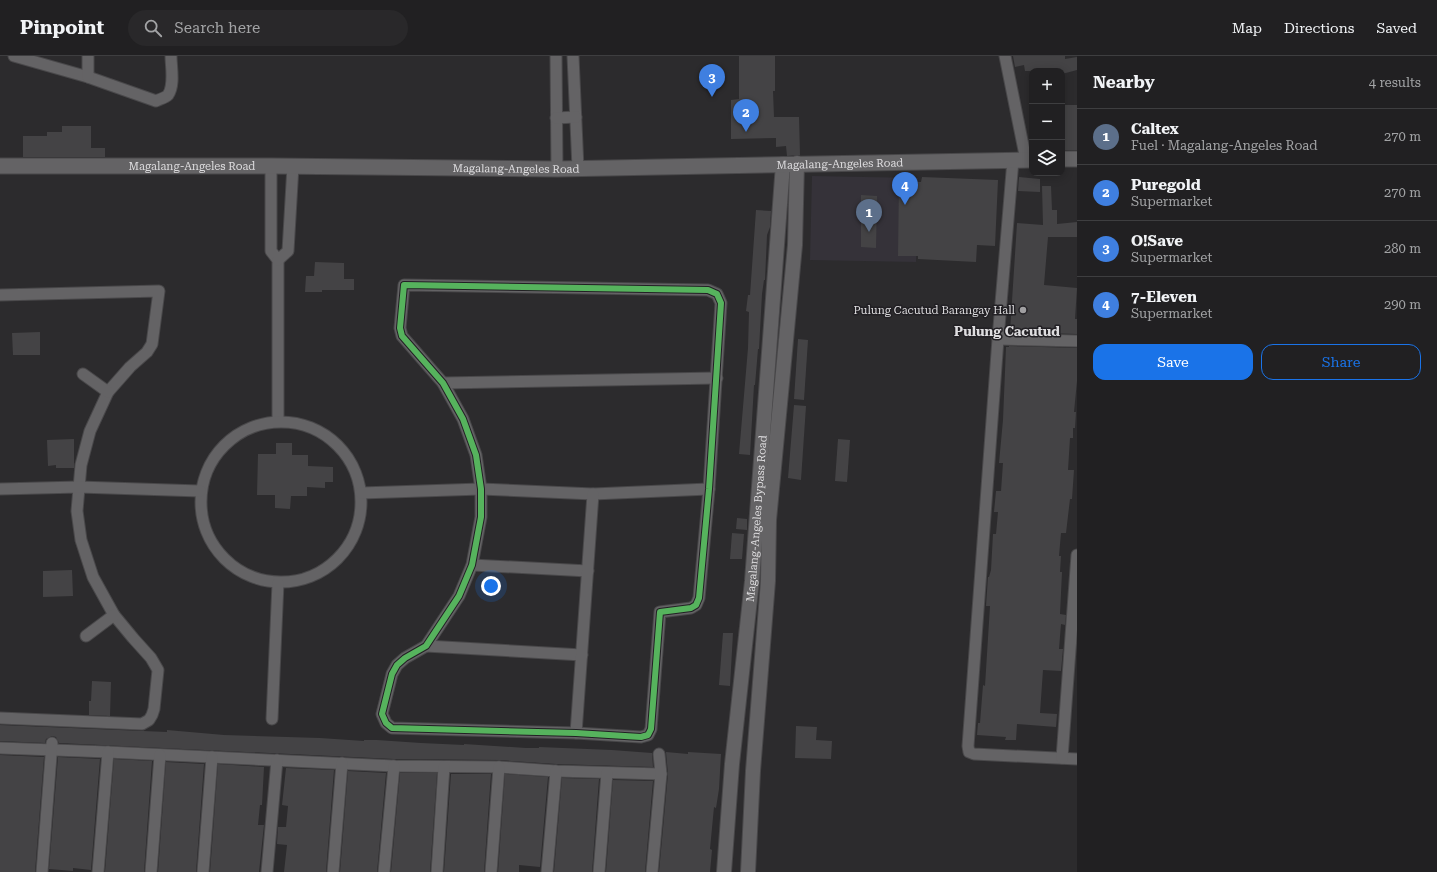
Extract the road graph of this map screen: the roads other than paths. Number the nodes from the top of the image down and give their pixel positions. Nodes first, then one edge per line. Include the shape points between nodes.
1 (14, 56) edge
2 (88, 56) edge
3 (171, 56) edge
4 (556, 56) edge
5 (574, 56) edge
6 (1005, 56) edge
7 (88, 77) junction
8 (556, 88) junction
9 (575, 88) junction
10 (576, 117) junction
11 (556, 118) junction
12 (1065, 159) edge
13 (1077, 159) edge
14 (1024, 160) edge
15 (790, 164) junction
16 (0, 166) edge
17 (271, 166) junction
18 (293, 166) junction
19 (578, 168) junction
20 (557, 169) junction
21 (278, 260) junction
22 (0, 295) edge
23 (998, 339) junction
24 (1077, 341) edge
25 (83, 374) dead end
26 (717, 378) junction
27 (444, 383) junction
28 (108, 392) junction
29 (278, 421) junction
30 (79, 487) junction
31 (0, 489) edge
32 (481, 489) junction
33 (709, 489) junction
34 (200, 491) junction
35 (361, 493) junction
36 (593, 494) junction
37 (1077, 556) edge
38 (472, 565) junction
39 (588, 571) junction
40 (278, 583) junction
41 (114, 615) junction
42 (86, 636) dead end
43 (426, 646) junction
44 (582, 655) junction
45 (1071, 709) edge
46 (0, 718) edge
47 (272, 719) dead end
48 (576, 733) junction
49 (51, 746) junction
50 (0, 748) edge
51 (108, 752) junction
52 (160, 754) junction
53 (658, 754) dead end
54 (212, 757) junction
55 (1062, 758) junction
56 (1077, 759) edge
57 (277, 760) junction
58 (342, 763) junction
59 (394, 766) junction
60 (444, 767) junction
61 (499, 767) junction
62 (556, 771) junction
63 (607, 773) junction
64 (661, 774) junction
65 (42, 872) edge
66 (98, 872) edge
67 (151, 872) edge
68 (203, 872) edge
69 (267, 872) edge
70 (333, 872) edge
71 (384, 872) edge
72 (437, 872) edge
73 (491, 872) edge
74 (547, 872) edge
75 (599, 872) edge
76 (652, 872) edge
77 (724, 872) edge
78 (748, 872) edge

1 - 7 street
2 - 7 street
3 - 7 street via 171,88 164,98 156,101
4 - 8 street
5 - 9 street
6 - 14 street
8 - 9 street
8 - 11 street
9 - 10 street
10 - 11 street
10 - 19 street
11 - 20 street
12 - 13 main road
14 - 15 main road, Magalang-Angeles Road
14 - 23 street
15 - 19 main road, Magalang-Angeles Road
15 - 77 street, Magalang-Angeles Bypass Road via 752,581 732,764
15 - 78 street, Magalang-Angeles Bypass Road via 795,245 769,520 768,581
16 - 17 main road, Magalang-Angeles Road
17 - 18 main road, Magalang-Angeles Road
17 - 21 street via 271,251
18 - 20 main road, Magalang-Angeles Road
18 - 21 street via 288,251
19 - 20 main road, Magalang-Angeles Road
21 - 29 street
22 - 28 street via 159,291 152,344
23 - 24 street
23 - 55 street via 968,746 969,752 974,754
25 - 28 street
26 - 27 street
26 - 27 street via 721,303 717,294 708,290 404,285 400,328 402,336
26 - 33 street
27 - 32 street via 463,419 476,456
28 - 30 street via 90,432 81,465
29 - 34 street via 247,428 228,441 215,455
29 - 35 street via 296,423 324,434 343,450 356,472
30 - 31 street
30 - 34 street
30 - 41 street via 80,540 92,576
32 - 35 street
32 - 36 street
32 - 38 street via 481,517
33 - 36 street
33 - 48 street via 699,598 696,605 691,608 660,612 651,729 648,735 641,737
34 - 40 street via 204,525 215,549 234,567 252,578
35 - 40 street via 360,518 350,546 332,565 315,576
36 - 39 street
37 - 45 street
38 - 39 street
38 - 43 street via 459,596
39 - 44 street
40 - 47 street
41 - 42 street
41 - 46 street via 151,658 158,670 154,709 148,720 142,724
43 - 44 street
43 - 48 street via 405,658 392,674 382,714 392,728
44 - 48 street
45 - 55 street
49 - 50 street
49 - 51 street
49 - 65 street
51 - 52 street
51 - 66 street
52 - 54 street
52 - 67 street
53 - 64 street
54 - 57 street
54 - 68 street
55 - 56 street
57 - 58 street
57 - 69 street
58 - 59 street
58 - 70 street
59 - 60 street
59 - 71 street
60 - 61 street
60 - 72 street
61 - 62 street
61 - 73 street
62 - 63 street
62 - 74 street
63 - 64 street
63 - 75 street
64 - 76 street

